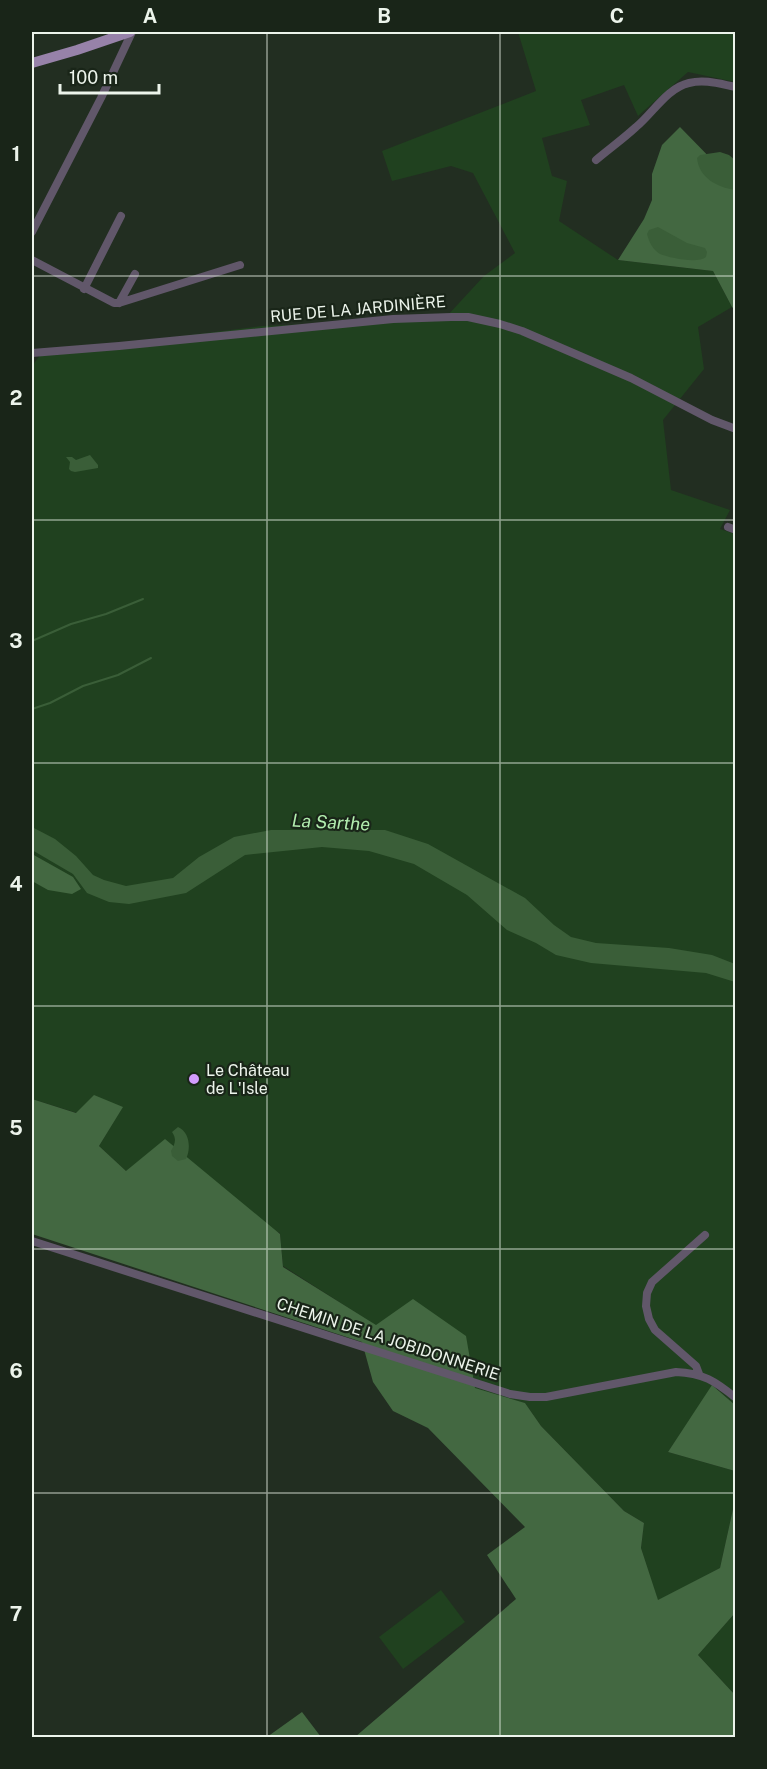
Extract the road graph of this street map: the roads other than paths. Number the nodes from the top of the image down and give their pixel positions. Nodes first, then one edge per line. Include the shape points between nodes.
1 (131, 32) edge
2 (32, 63) edge
3 (735, 87) edge
4 (596, 160) dead end
5 (121, 216) dead end
6 (32, 232) edge
7 (32, 260) edge
8 (240, 265) dead end
9 (135, 274) dead end
10 (84, 289) junction
11 (119, 303) junction
12 (32, 353) edge
13 (735, 429) edge
14 (705, 1235) dead end
15 (32, 1241) edge
16 (699, 1374) junction
17 (735, 1398) edge

1 - 2 main road
1 - 6 street
3 - 4 street via 706,81 678,88
5 - 10 street
7 - 10 street
8 - 11 street
9 - 11 street
10 - 11 street
12 - 13 street, RUE DE LA JARDINIÈRE via 415,317 468,317 522,331
14 - 16 street via 652,1281 646,1306 655,1330 696,1366
15 - 16 street, CHEMIN DE LA JOBIDONNERIE via 510,1395 546,1396 676,1372
16 - 17 street, CHEMIN DE LA JOBIDONNERIE

